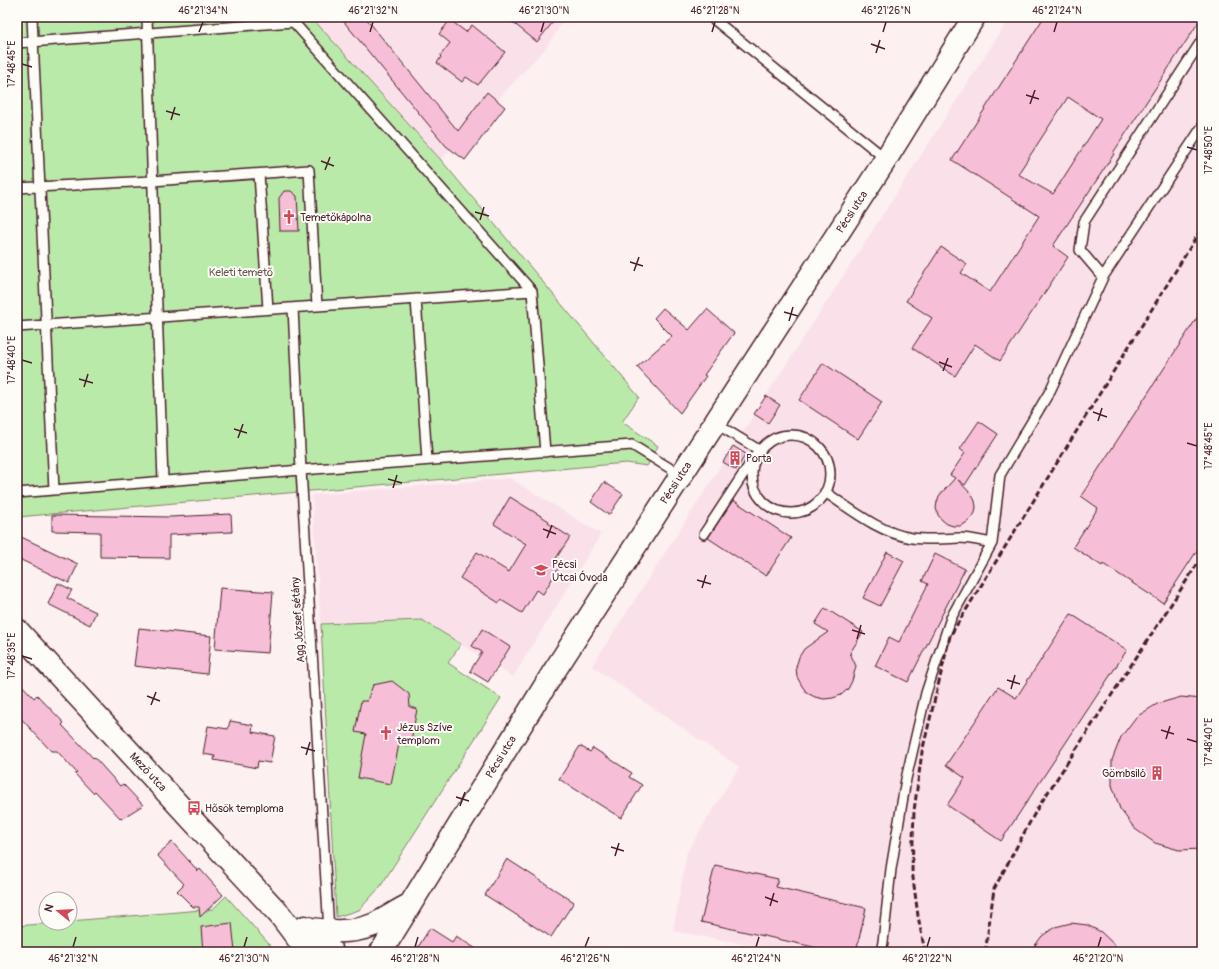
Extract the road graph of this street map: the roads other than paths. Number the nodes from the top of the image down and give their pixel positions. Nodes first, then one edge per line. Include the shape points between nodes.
1 (32, 17) edge
2 (147, 17) edge
3 (710, 17) edge
4 (974, 17) edge
5 (291, 20) edge
6 (148, 34) junction
7 (1202, 40) edge
8 (33, 42) junction
9 (17, 43) edge
10 (1202, 127) edge
11 (886, 159) junction
12 (259, 174) junction
13 (152, 181) junction
14 (39, 187) junction
15 (17, 188) edge
16 (1103, 278) junction
17 (532, 291) junction
18 (416, 299) junction
19 (317, 306) junction
20 (293, 308) junction
21 (268, 309) junction
22 (157, 317) junction
23 (46, 325) junction
24 (17, 327) edge
25 (715, 422) junction
26 (759, 450) junction
27 (545, 452) junction
28 (427, 460) junction
29 (301, 470) junction
30 (681, 475) junction
31 (163, 481) junction
32 (54, 490) junction
33 (825, 492) junction
34 (17, 493) edge
35 (704, 534) dead end
36 (992, 542) junction
37 (17, 630) edge
38 (410, 904) junction
39 (280, 915) junction
40 (324, 938) edge
41 (883, 942) junction
42 (308, 952) edge
43 (381, 952) edge
44 (881, 952) edge
45 (885, 952) edge

1 - 8 lane
2 - 6 lane
3 - 11 lane
4 - 11 street, Pécsi utca
5 - 6 lane
5 - 17 lane
6 - 8 lane
6 - 13 lane
7 - 16 lane via 1084,222 1080,250
8 - 9 lane
8 - 14 lane
10 - 16 lane
11 - 25 street, Pécsi utca
12 - 13 lane
12 - 19 lane via 310,170
12 - 21 lane
13 - 14 lane
13 - 22 lane
14 - 15 lane
14 - 23 lane
16 - 36 lane via 1050,391 1000,475
17 - 18 lane
17 - 27 lane
18 - 19 lane
18 - 28 lane
19 - 20 lane
20 - 21 lane
20 - 29 lane, Agg József sétány
21 - 22 lane
22 - 23 lane
22 - 31 lane
23 - 24 lane
23 - 32 lane
25 - 26 lane
25 - 30 street, Pécsi utca
26 - 33 lane via 781,436 794,435 806,438 817,445 825,455 829,467 829,480
26 - 33 lane via 752,474 754,487 769,507 781,512 807,510 817,503
26 - 35 lane
27 - 28 lane
27 - 30 lane via 632,446
28 - 29 lane
29 - 31 lane
29 - 40 lane, Agg József sétány
30 - 38 street, Pécsi utca via 553,673
31 - 32 lane
32 - 34 lane
33 - 36 lane via 871,522 904,536 932,540 961,538
36 - 41 lane via 951,618 926,693 906,779 891,869
37 - 39 street, Mező utca
38 - 40 street via 373,925
38 - 43 street, Pécsi utca
39 - 40 street
39 - 42 street, Mező utca
41 - 44 lane
41 - 45 lane

